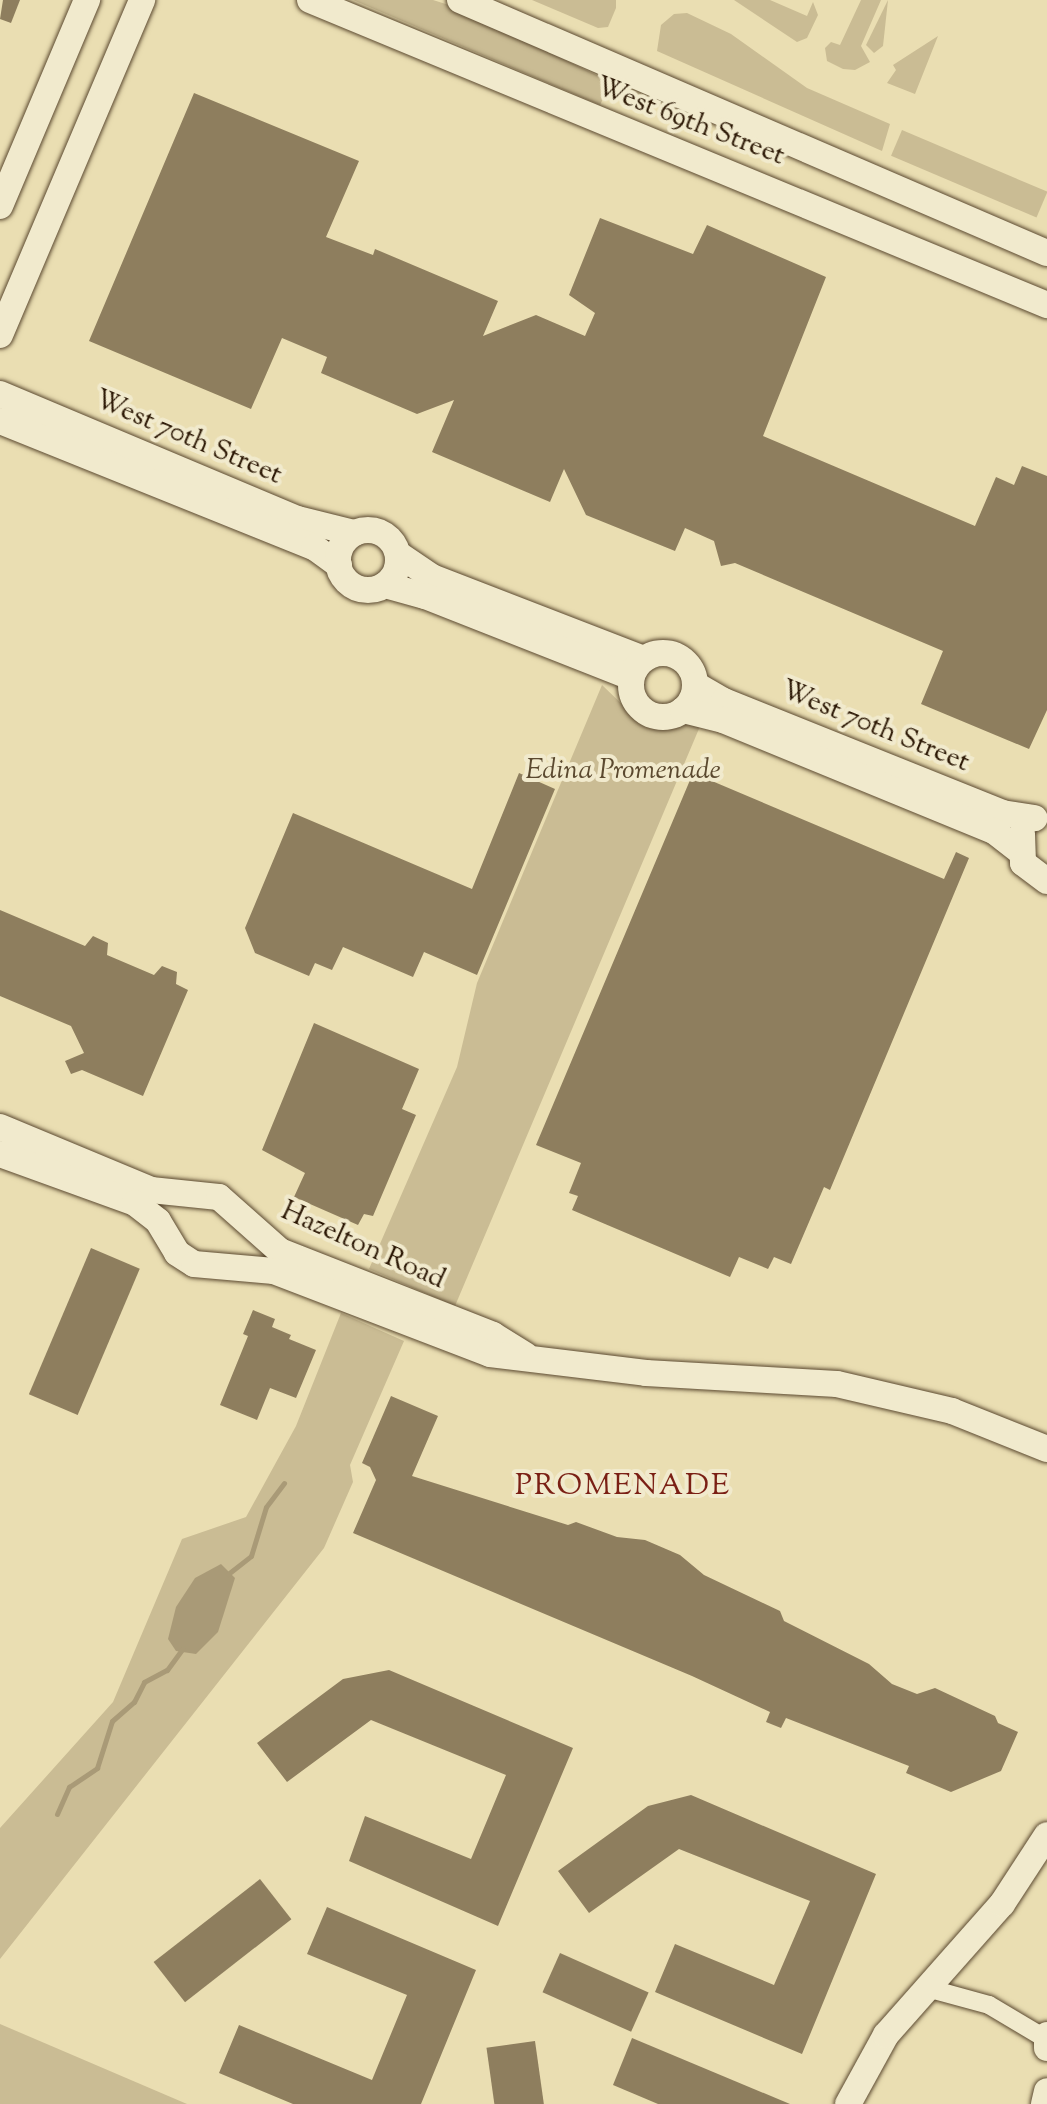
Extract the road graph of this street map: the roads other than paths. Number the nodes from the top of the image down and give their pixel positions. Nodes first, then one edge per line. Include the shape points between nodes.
1 (87, 0) edge
2 (142, 0) edge
3 (310, 0) edge
4 (460, 0) edge
5 (0, 206) edge
6 (1047, 253) edge
7 (1047, 305) edge
8 (0, 335) edge
9 (0, 394) edge
10 (0, 421) edge
11 (354, 533) junction
12 (398, 554) junction
13 (339, 565) junction
14 (385, 585) junction
15 (637, 668) junction
16 (696, 685) junction
17 (683, 710) junction
18 (1041, 816) edge
19 (1020, 851) junction
20 (1047, 881) edge
21 (0, 1127) edge
22 (0, 1154) edge
23 (189, 1195) junction
24 (246, 1222) junction
25 (168, 1238) junction
26 (224, 1266) junction
27 (528, 1357) junction
28 (1047, 1449) edge
29 (1047, 1835) edge
30 (927, 1988) junction
31 (1047, 2037) edge
32 (1047, 2048) edge
33 (1047, 2091) edge
34 (848, 2104) edge
35 (1044, 2104) edge

1 - 5 street
2 - 8 street
3 - 7 street, West 69th Street
4 - 6 street, West 69th Street
9 - 11 street, West 70th Street via 298,519
10 - 13 street, West 70th Street via 314,547
11 - 12 street via 381,532
11 - 13 street via 341,546
12 - 14 street via 396,571
12 - 15 street via 432,577
13 - 14 street via 356,587
14 - 15 street
15 - 16 street via 661,652 676,655 690,666
15 - 17 street via 633,697 646,712 665,717
16 - 17 street
16 - 18 street, West 70th Street via 1002,813
17 - 19 street, West 70th Street via 723,720 994,831
18 - 19 street via 1025,829
19 - 20 street, West 70th Street via 1028,870
21 - 23 street, Hazelton Road via 125,1182
22 - 25 street, Hazelton Road via 135,1203 158,1221
23 - 24 street, Hazelton Road via 219,1197
23 - 25 street via 170,1216
24 - 26 street via 244,1248
24 - 27 street, Hazelton Road via 280,1251 493,1335
25 - 26 street, Hazelton Road via 177,1253 194,1264
26 - 27 street, Hazelton Road via 274,1271 460,1344 490,1354
27 - 28 street, Hazelton Road via 646,1373 837,1384 952,1411
29 - 30 street via 1002,1904
30 - 31 street via 989,2005
30 - 34 street via 886,2035
31 - 32 street
33 - 35 street

